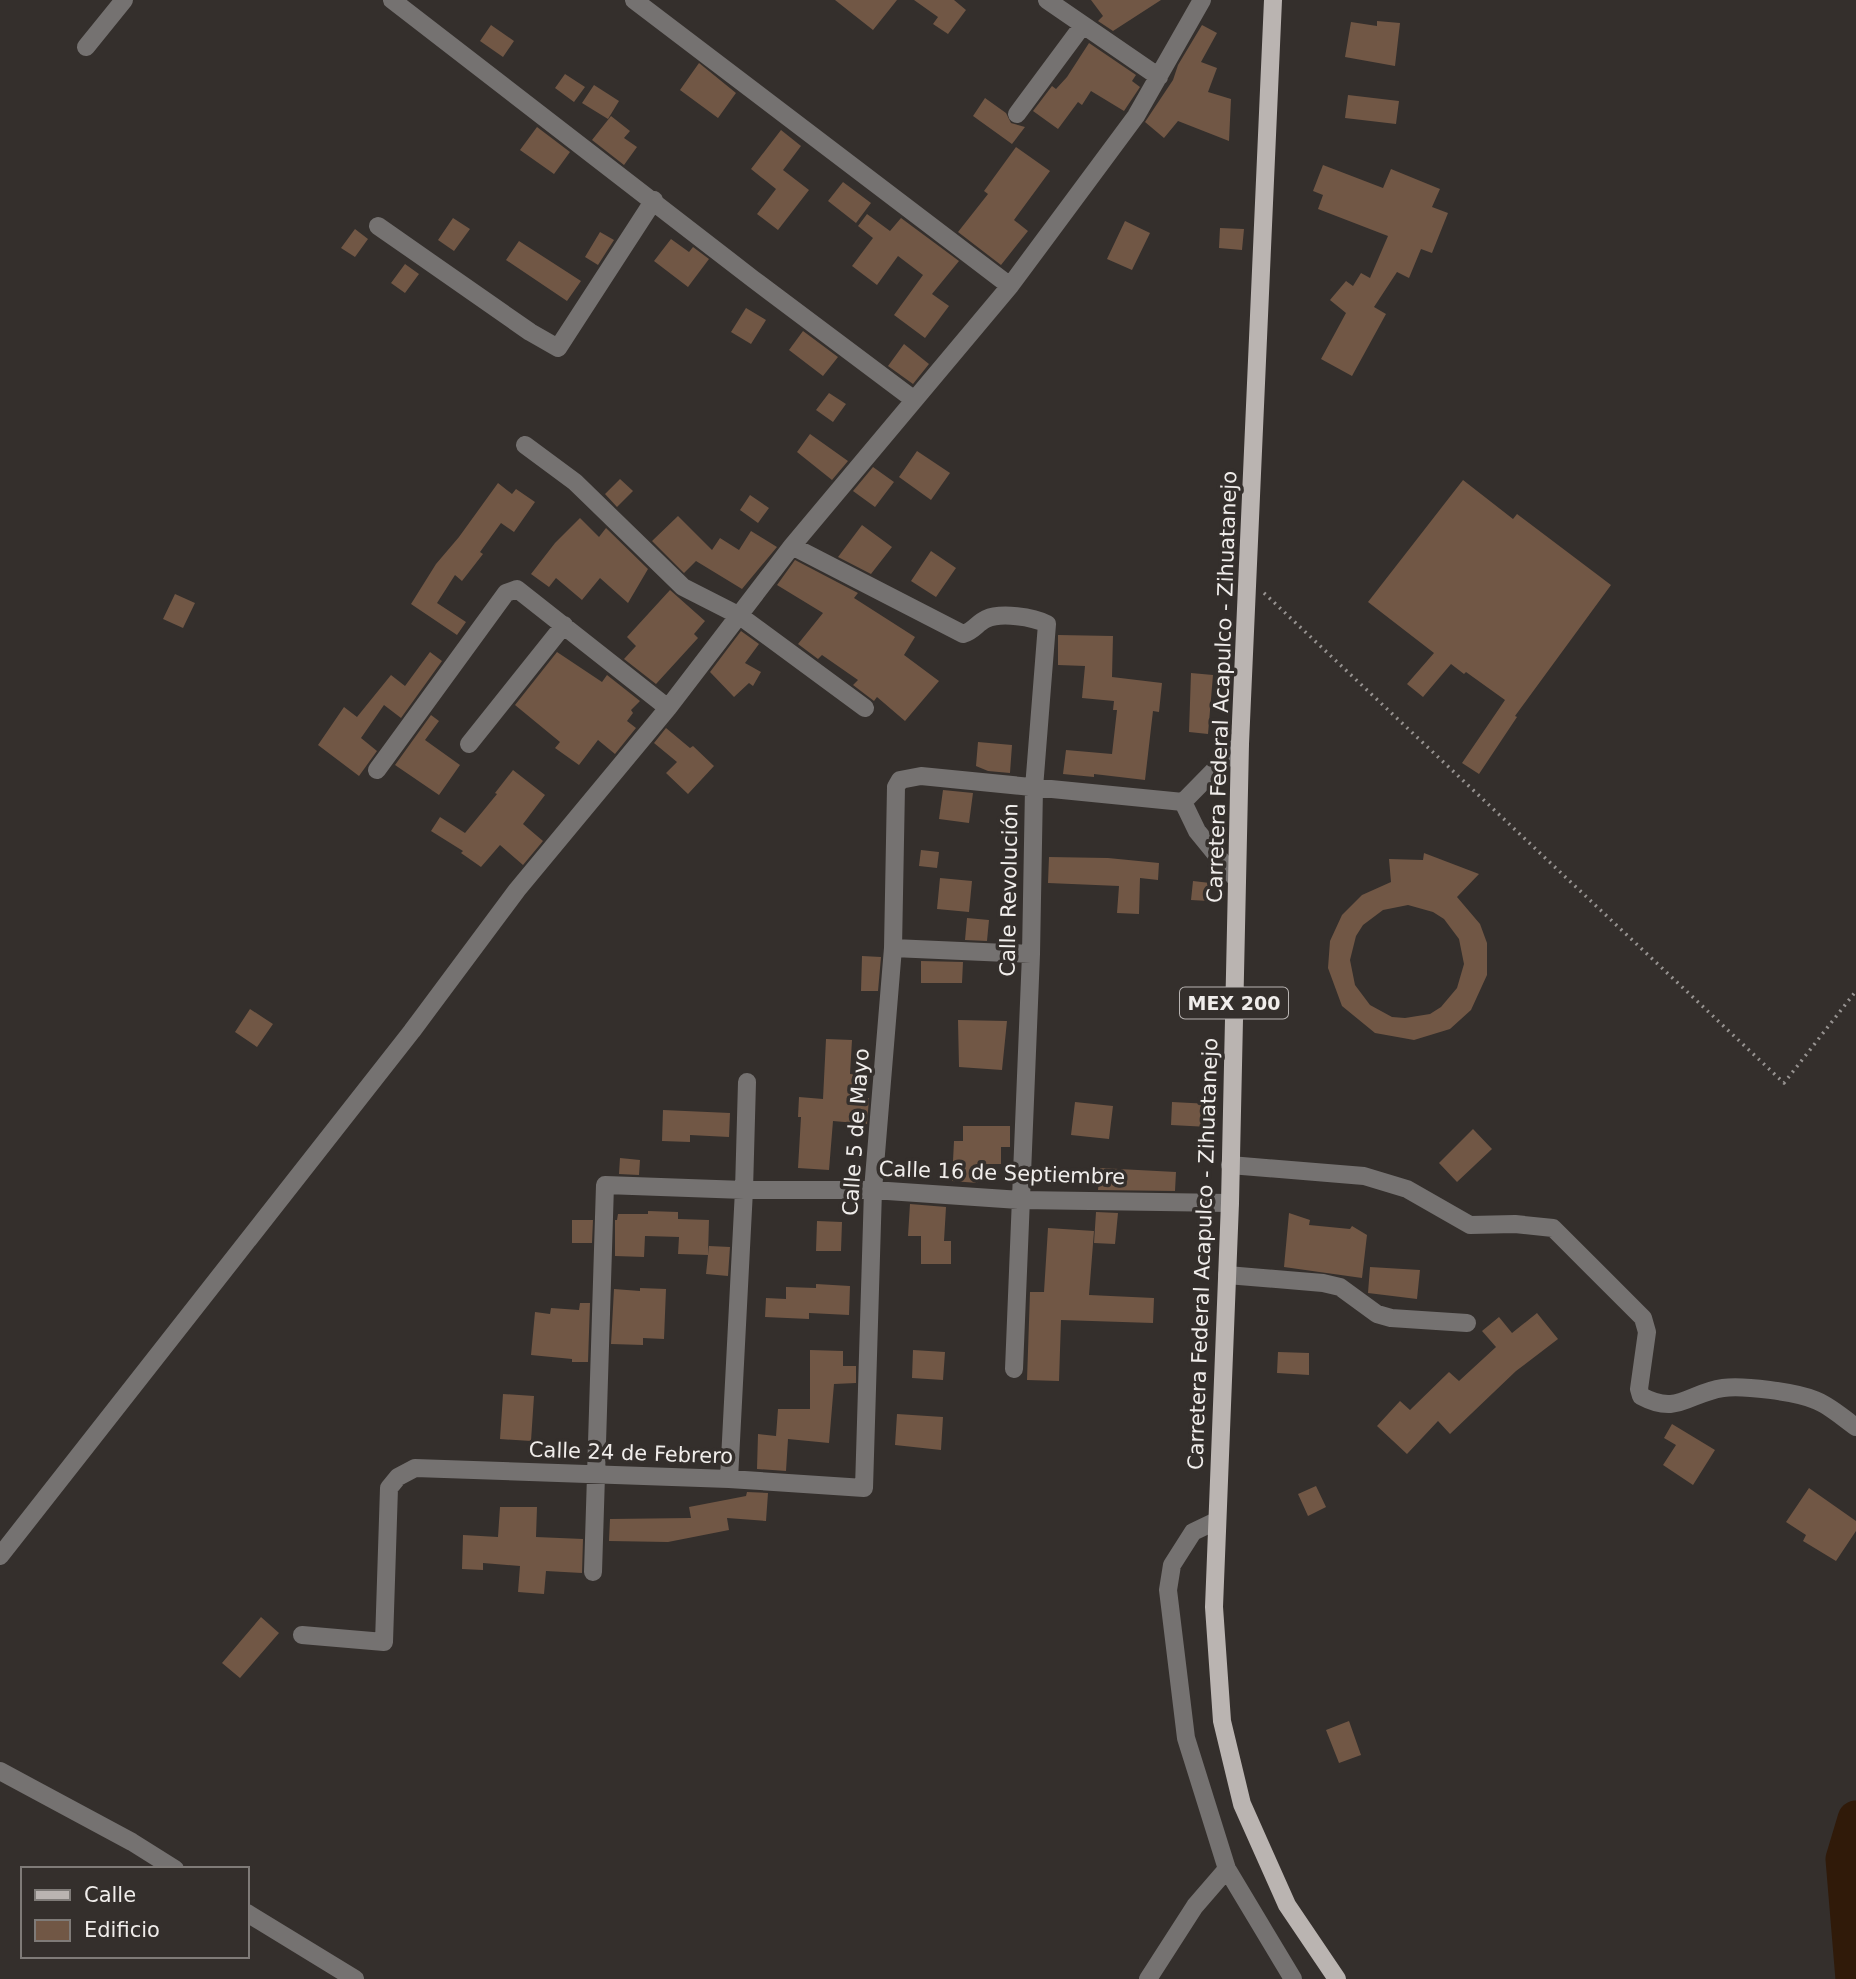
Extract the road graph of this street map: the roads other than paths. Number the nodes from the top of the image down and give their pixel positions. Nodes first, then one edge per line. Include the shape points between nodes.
1 (124, 0) edge
2 (392, 0) edge
3 (1047, 0) edge
4 (1202, 0) edge
5 (1273, 0) edge
6 (640, 2) edge
7 (1083, 25) junction
8 (86, 47) dead end
9 (1159, 77) junction
10 (1017, 114) dead end
11 (654, 200) junction
12 (378, 226) dead end
13 (1010, 286) junction
14 (913, 399) junction
15 (525, 445) dead end
16 (792, 546) junction
17 (740, 616) junction
18 (564, 625) junction
19 (668, 708) junction
20 (865, 708) dead end
21 (469, 744) dead end
22 (1240, 744) junction
23 (377, 770) dead end
24 (1034, 788) junction
25 (1183, 802) junction
26 (1237, 880) junction
27 (893, 948) junction
28 (1031, 954) junction
29 (747, 1083) dead end
30 (1230, 1165) junction
31 (744, 1190) junction
32 (873, 1190) junction
33 (1020, 1200) junction
34 (1230, 1203) junction
35 (1227, 1275) junction
36 (1468, 1323) dead end
37 (1014, 1369) dead end
38 (1856, 1427) edge
39 (596, 1473) junction
40 (729, 1479) junction
41 (864, 1488) joint
42 (1216, 1521) junction
43 (0, 1556) edge
44 (593, 1572) dead end
45 (303, 1635) dead end
46 (3, 1778) edge
47 (172, 1867) edge
48 (1227, 1870) junction
49 (248, 1914) edge
50 (355, 1979) edge
51 (1148, 1979) edge
52 (1293, 1979) edge
53 (1337, 1979) edge

1 - 8 street
2 - 11 street
3 - 7 street
4 - 9 street
5 - 22 main road, Carretera Federal Acapulco - Zihuatanejo / MEX 200
6 - 13 street
7 - 9 street
7 - 10 street
9 - 13 street via 1136,116
11 - 12 street via 558,348
11 - 14 street
13 - 14 street
14 - 16 street
15 - 17 street via 575,482 683,587
16 - 17 street
16 - 24 street, Calle Revolución via 963,634 986,619 1034,618 1047,624
17 - 19 street
17 - 20 street
18 - 19 street
18 - 21 street
18 - 23 street via 517,589 506,593
19 - 43 street via 517,890 412,1031
22 - 25 street
22 - 26 main road, Carretera Federal Acapulco - Zihuatanejo / MEX 200
24 - 25 street
24 - 27 street, Calle 5 de Mayo via 921,776 900,780 896,787
24 - 28 street, Calle Revolución
25 - 26 street via 1197,831
26 - 30 main road, Carretera Federal Acapulco - Zihuatanejo / MEX 200
27 - 28 street
27 - 32 street, Calle 5 de Mayo
28 - 33 street, Calle Revolución
29 - 31 street
30 - 34 main road, Carretera Federal Acapulco - Zihuatanejo / MEX 200
30 - 38 street via 1364,1176 1408,1189 1470,1225 1553,1228 1643,1318 1647,1332 1641,1396 1668,1406 1724,1387 1786,1392 1817,1400
31 - 32 street, Calle 16 de Septiembre
31 - 39 street, Calle 16 de Septiembre via 605,1185
31 - 40 street
32 - 33 street, Calle 16 de Septiembre
32 - 41 street, Calle 5 de Mayo
33 - 34 street, Calle 16 de Septiembre
33 - 37 street, Calle Revolución
34 - 35 main road, Carretera Federal Acapulco - Zihuatanejo / MEX 200
35 - 36 street via 1332,1285 1391,1318
35 - 42 main road, Carretera Federal Acapulco - Zihuatanejo / MEX 200
39 - 40 street, Calle 24 de Febrero
39 - 44 street
39 - 45 street, Calle 24 de Febrero via 415,1468 398,1477 389,1488 384,1642
40 - 41 street, Calle 24 de Febrero
42 - 48 street via 1193,1532 1172,1565 1168,1590 1186,1738
42 - 53 main road, Carretera Federal Acapulco - Zihuatanejo / MEX 200 via 1213,1607 1222,1721 1242,1804 1287,1905
46 - 47 street via 132,1842
48 - 51 street via 1195,1906
48 - 52 street
49 - 50 street

